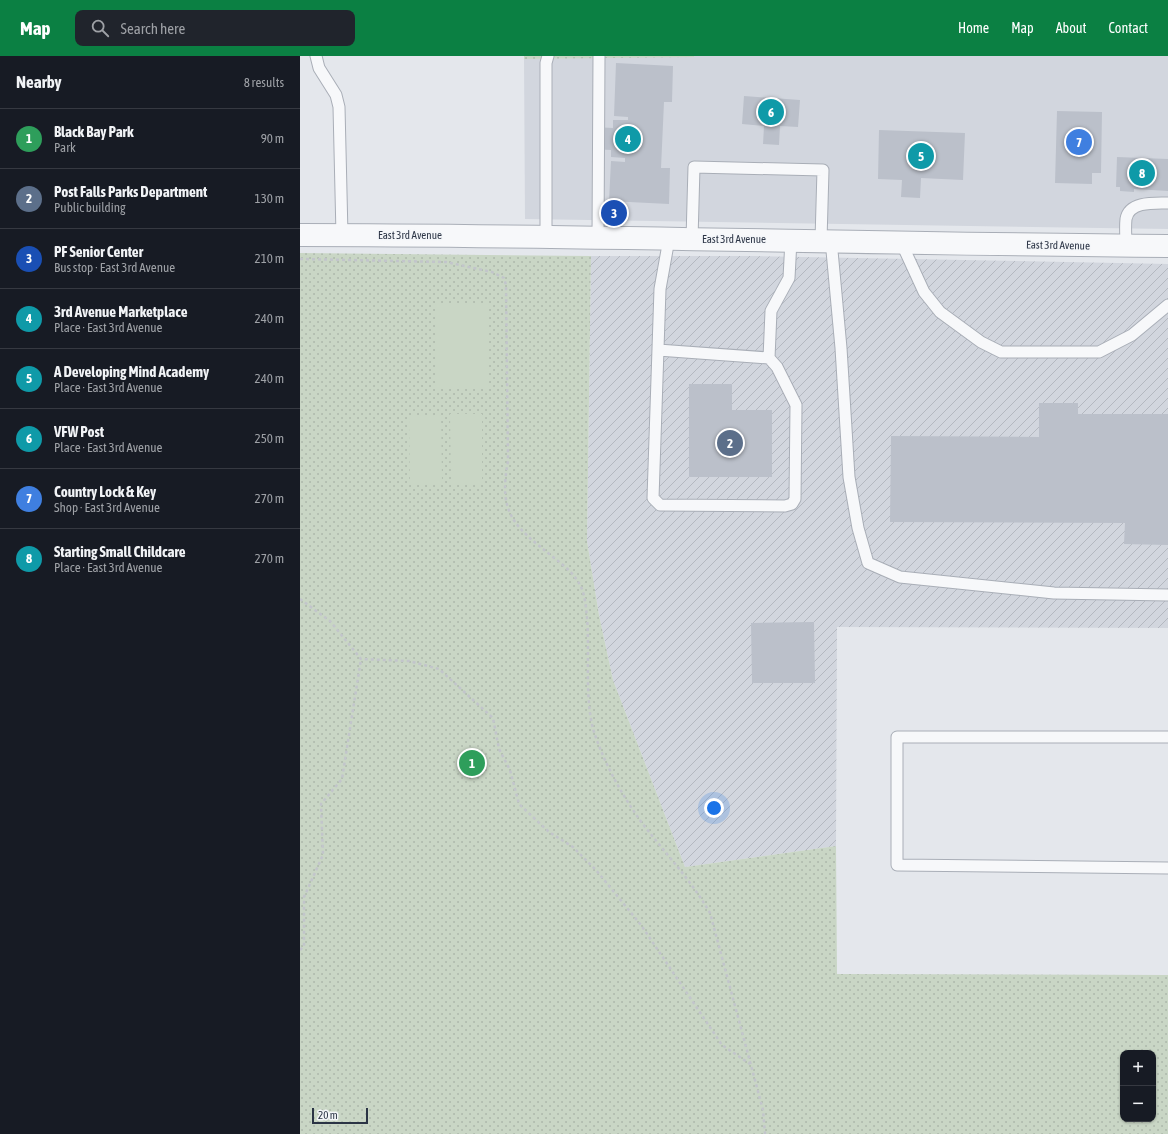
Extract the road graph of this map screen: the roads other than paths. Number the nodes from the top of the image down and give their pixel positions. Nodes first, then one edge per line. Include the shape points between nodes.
1 (316, 56) edge
2 (548, 56) edge
3 (598, 56) edge
4 (1168, 203) edge
5 (300, 235) edge
6 (342, 235) junction
7 (546, 236) junction
8 (598, 238) junction
9 (669, 239) junction
10 (692, 239) junction
11 (792, 240) junction
12 (826, 240) junction
13 (901, 242) junction
14 (1126, 245) junction
15 (1168, 246) edge
16 (1168, 305) edge
17 (658, 350) junction
18 (769, 358) junction
19 (1168, 595) edge
20 (1168, 737) edge
21 (1168, 868) edge

1 - 6 lane via 319,68 336,95 339,107
2 - 7 lane
3 - 8 lane
4 - 14 lane via 1148,203 1129,212 1126,218
5 - 6 street, East 3rd Avenue
6 - 7 street, East 3rd Avenue
7 - 8 street, East 3rd Avenue
8 - 9 street, East 3rd Avenue
9 - 10 street, East 3rd Avenue
9 - 17 lane via 660,289
10 - 11 street, East 3rd Avenue
10 - 12 lane via 694,167 823,170
11 - 12 street, East 3rd Avenue
11 - 18 lane via 789,278 771,311
12 - 13 street, East 3rd Avenue
12 - 19 lane via 842,348 849,477 858,528 868,563 900,577 1054,593
13 - 14 street, East 3rd Avenue
13 - 16 lane via 924,292 940,312 980,342 1001,352 1099,352 1132,335
14 - 15 street, East 3rd Avenue
17 - 18 lane
17 - 18 lane via 653,498 660,505 792,504 795,498 796,405 778,367
20 - 21 lane via 897,737 897,865

